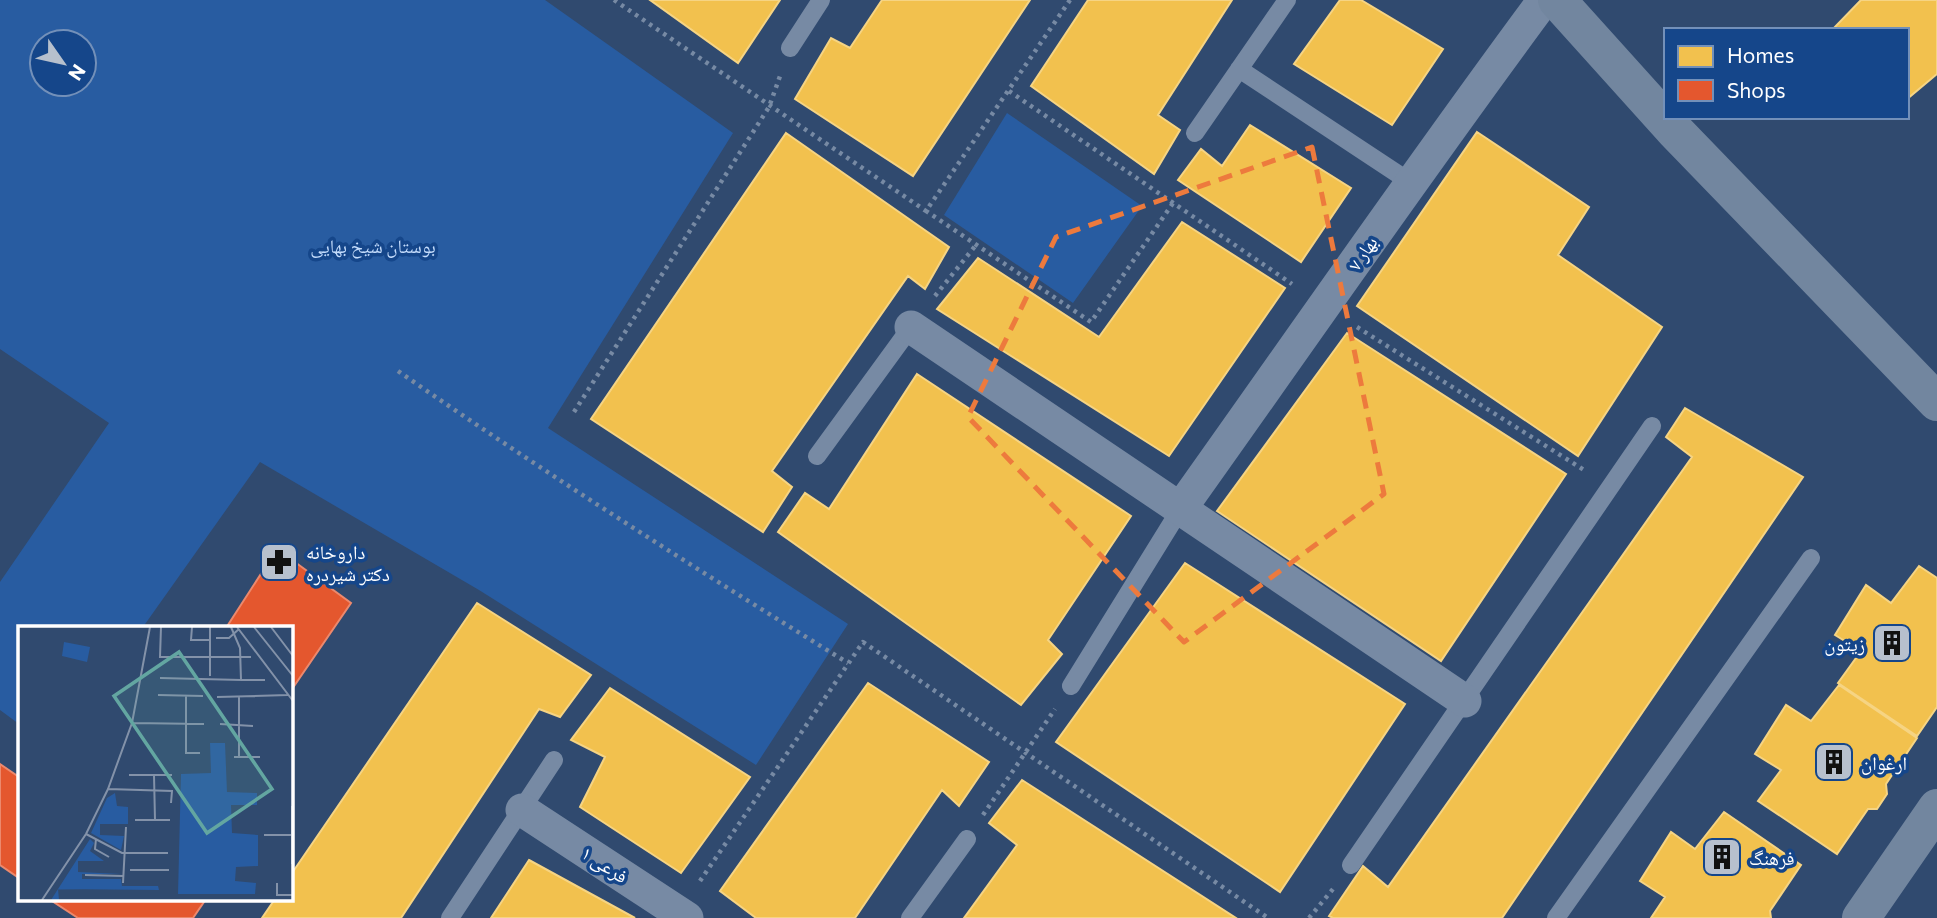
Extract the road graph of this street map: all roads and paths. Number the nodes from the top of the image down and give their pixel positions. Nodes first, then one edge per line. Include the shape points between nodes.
1 (614, 0) edge
2 (821, 0) edge
3 (1070, 0) edge
4 (1287, 0) edge
5 (1545, 0) edge
6 (1557, 0) edge
7 (790, 48) dead end
8 (1239, 69) junction
9 (769, 107) junction
10 (1664, 119) edge
11 (1664, 119) edge
12 (1195, 133) dead end
13 (1410, 182) junction
14 (1172, 203) dead end
15 (926, 211) junction
16 (976, 245) junction
17 (911, 327) junction
18 (398, 372) dead end
19 (1937, 402) edge
20 (574, 411) dead end
21 (1652, 426) dead end
22 (817, 456) dead end
23 (1181, 508) junction
24 (1811, 558) dead end
25 (848, 663) junction
26 (1071, 686) joint
27 (1465, 701) junction
28 (1025, 752) junction
29 (554, 760) dead end
30 (1937, 808) edge
31 (522, 810) junction
32 (967, 839) joint
33 (1351, 865) joint
34 (683, 915) edge
35 (450, 918) edge
36 (910, 918) edge
37 (1268, 918) edge
38 (1309, 918) edge
39 (1556, 918) edge
40 (1861, 918) edge

1 - 9 path
2 - 7 lane
3 - 15 path
4 - 8 lane
5 - 13 street, بهار ۷
6 - 10 street
8 - 12 lane
8 - 13 lane
9 - 15 path
9 - 20 path
11 - 19 street
13 - 23 street, بهار ۷
14 - 16 path via 1091,322
15 - 16 path
16 - 17 path
17 - 22 lane
17 - 23 street
18 - 25 path
21 - 27 lane
23 - 26 lane
23 - 27 street
24 - 39 lane
25 - 28 path via 863,642
25 - 34 path
26 - 28 path
27 - 33 lane
28 - 32 path
28 - 37 path
29 - 31 lane
30 - 40 street
31 - 34 street, فرعی ۱
31 - 35 lane
32 - 36 lane
33 - 38 path

